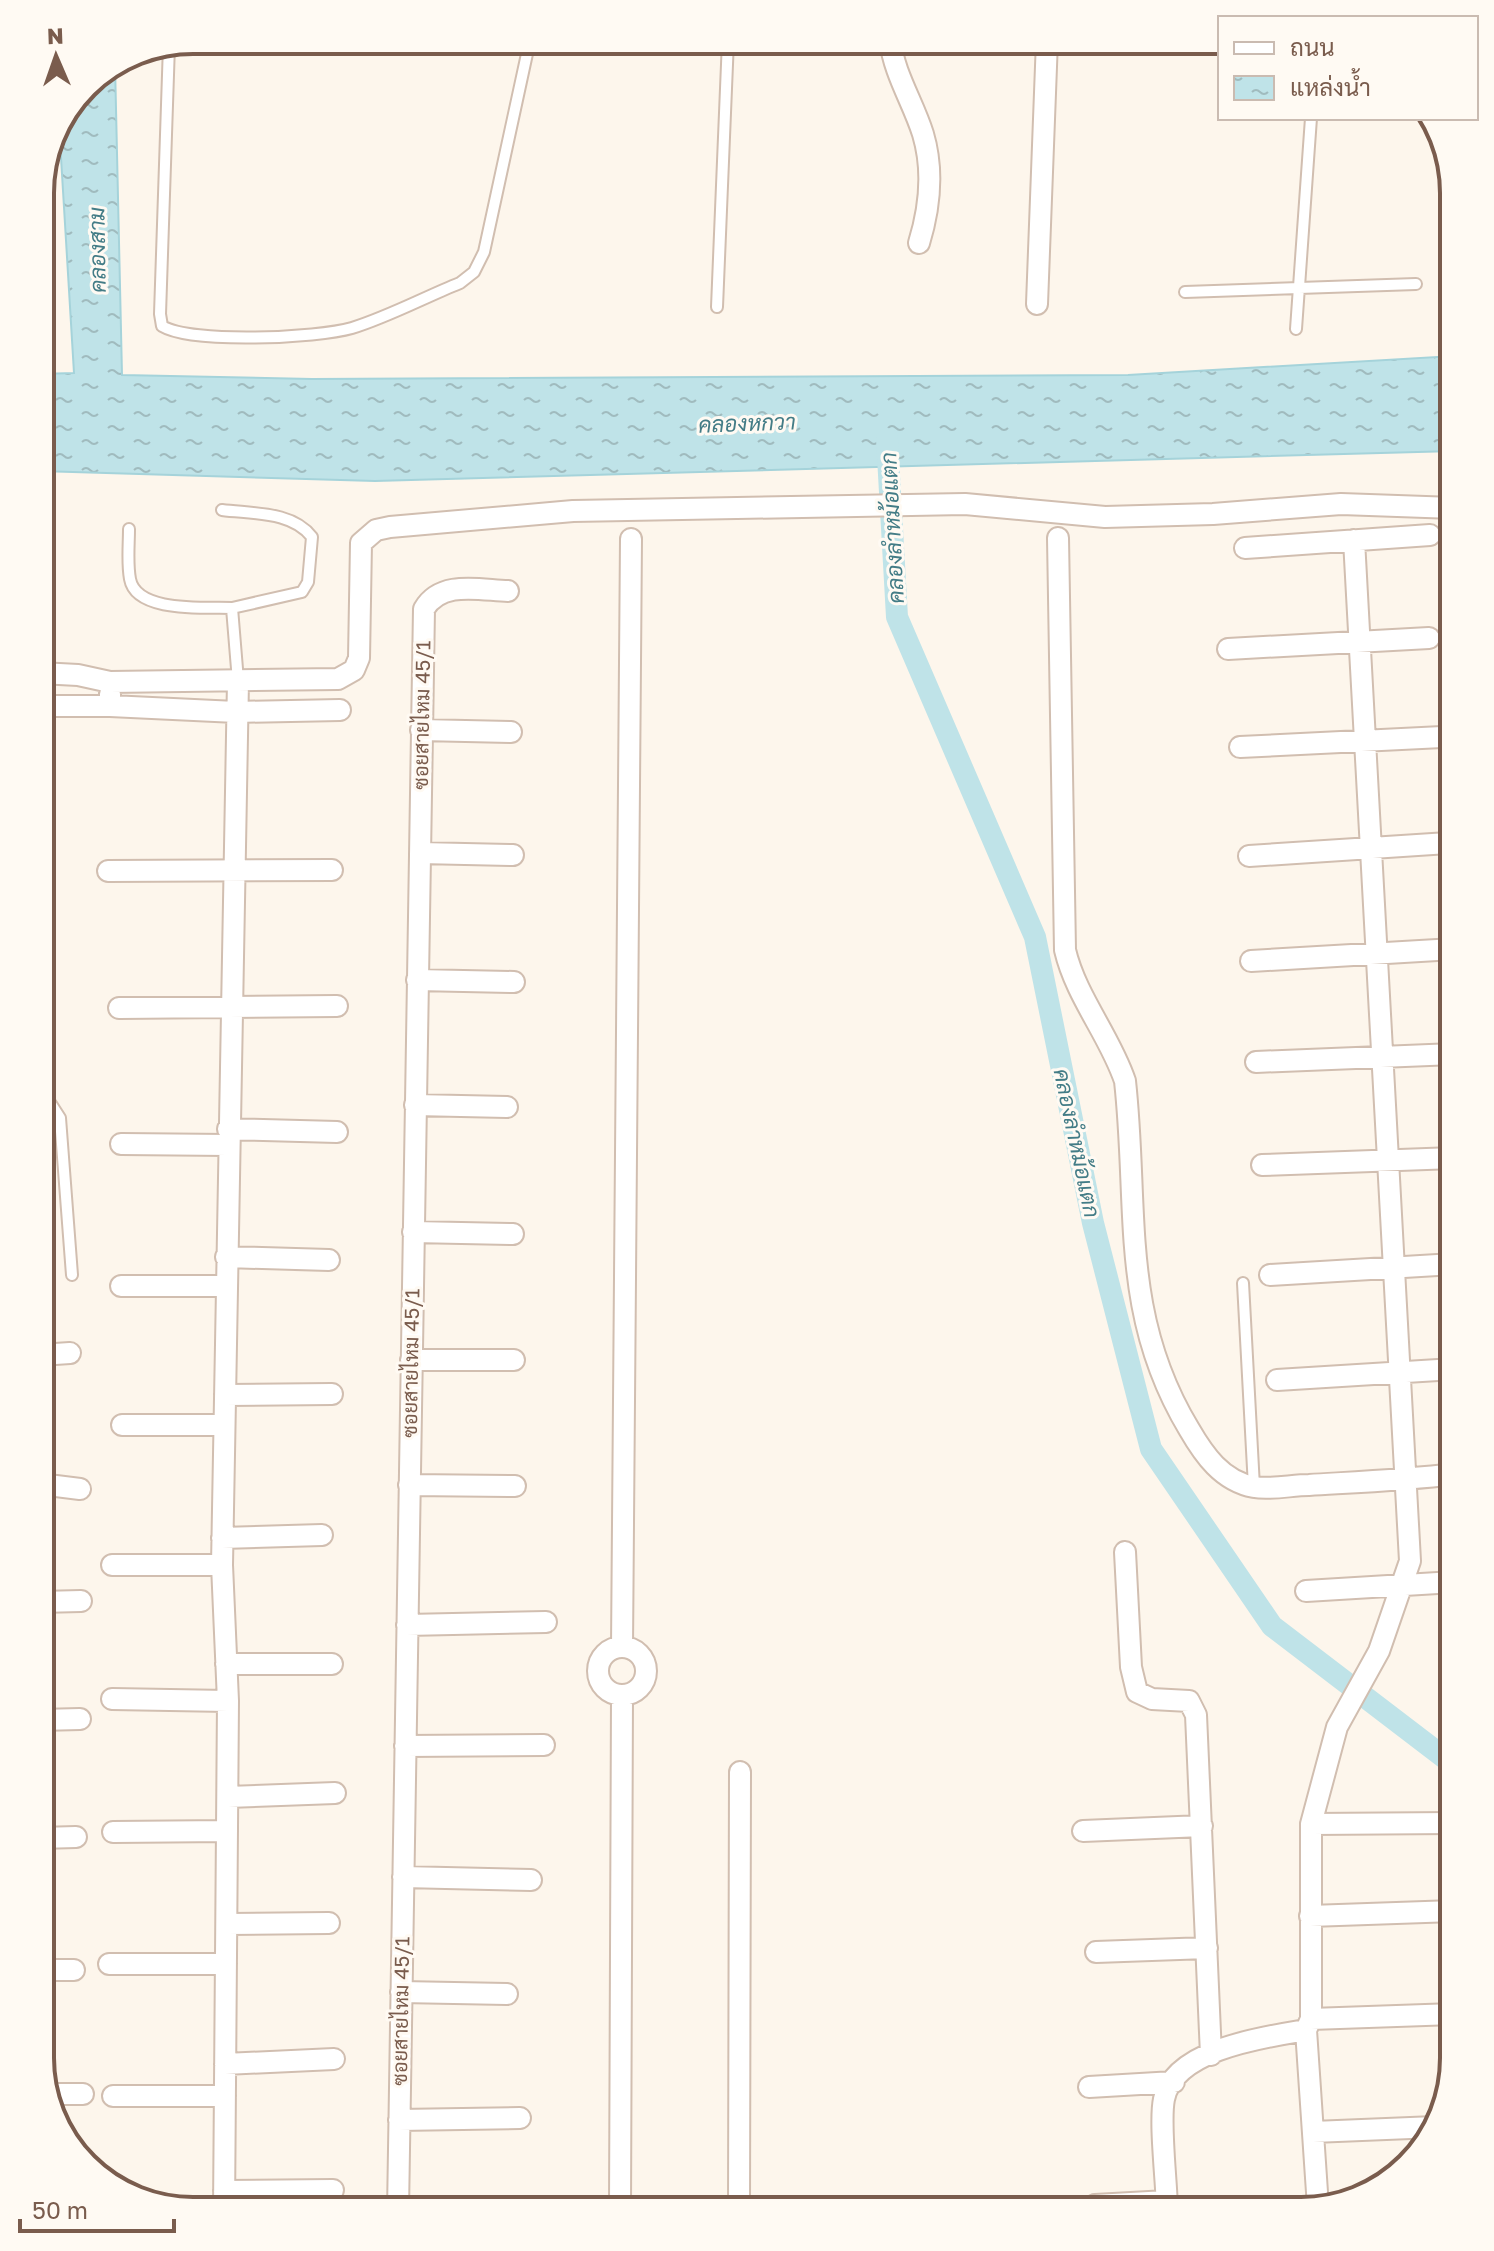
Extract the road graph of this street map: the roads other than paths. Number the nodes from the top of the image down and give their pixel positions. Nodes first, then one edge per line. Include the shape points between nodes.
1 (527, 54) edge
2 (727, 54) edge
3 (892, 54) edge
4 (1046, 54) edge
5 (169, 57) edge
6 (1311, 120) edge
7 (919, 243) dead end
8 (1416, 284) dead end
9 (1298, 288) junction
10 (1185, 292) dead end
11 (1037, 304) dead end
12 (717, 307) dead end
13 (1296, 329) dead end
14 (1440, 508) edge
15 (222, 510) dead end
16 (129, 529) dead end
17 (1430, 535) dead end
18 (1058, 538) dead end
19 (631, 539) dead end
20 (1354, 540) junction
21 (1245, 548) dead end
22 (508, 591) dead end
23 (232, 608) junction
24 (1429, 638) dead end
25 (1359, 642) junction
26 (1228, 649) dead end
27 (54, 674) edge
28 (238, 681) junction
29 (110, 682) junction
30 (54, 706) edge
31 (110, 706) junction
32 (340, 710) dead end
33 (236, 712) junction
34 (421, 730) junction
35 (511, 732) dead end
36 (1440, 737) edge
37 (1365, 742) junction
38 (1240, 747) dead end
39 (1440, 844) edge
40 (1370, 848) junction
41 (420, 853) junction
42 (513, 855) dead end
43 (1249, 856) dead end
44 (232, 870) junction
45 (332, 870) dead end
46 (108, 871) dead end
47 (1440, 950) edge
48 (1377, 954) junction
49 (1251, 961) dead end
50 (417, 980) junction
51 (514, 982) dead end
52 (229, 1006) junction
53 (337, 1006) dead end
54 (119, 1008) dead end
55 (1440, 1055) edge
56 (1383, 1057) junction
57 (1256, 1062) dead end
58 (415, 1105) junction
59 (507, 1107) dead end
60 (54, 1109) edge
61 (337, 1132) dead end
62 (228, 1137) junction
63 (121, 1144) dead end
64 (1440, 1159) edge
65 (1389, 1161) junction
66 (1262, 1165) dead end
67 (413, 1232) junction
68 (513, 1234) dead end
69 (226, 1257) junction
70 (329, 1260) dead end
71 (1440, 1265) edge
72 (1394, 1268) junction
73 (72, 1275) dead end
74 (1270, 1275) dead end
75 (1243, 1283) dead end
76 (121, 1286) dead end
77 (226, 1286) junction
78 (70, 1353) dead end
79 (54, 1354) edge
80 (411, 1360) junction
81 (514, 1360) dead end
82 (1440, 1370) edge
83 (1400, 1372) junction
84 (1277, 1380) dead end
85 (332, 1394) dead end
86 (225, 1395) junction
87 (122, 1425) dead end
88 (224, 1425) junction
89 (1440, 1476) edge
90 (1406, 1480) junction
91 (409, 1485) junction
92 (54, 1486) edge
93 (515, 1486) dead end
94 (1254, 1487) junction
95 (80, 1489) dead end
96 (322, 1535) dead end
97 (222, 1538) junction
98 (1125, 1552) dead end
99 (112, 1565) dead end
100 (222, 1565) junction
101 (1440, 1583) edge
102 (1402, 1585) junction
103 (1306, 1591) dead end
104 (81, 1601) dead end
105 (54, 1602) edge
106 (546, 1622) dead end
107 (407, 1625) junction
108 (622, 1647) junction
109 (226, 1664) junction
110 (332, 1664) dead end
111 (622, 1696) junction
112 (112, 1699) dead end
113 (228, 1701) junction
114 (80, 1719) dead end
115 (54, 1720) edge
116 (544, 1745) dead end
117 (405, 1746) junction
118 (740, 1772) dead end
119 (335, 1793) dead end
120 (228, 1797) junction
121 (1440, 1823) edge
122 (1311, 1824) junction
123 (1202, 1826) junction
124 (227, 1831) junction
125 (1083, 1831) dead end
126 (113, 1832) dead end
127 (76, 1837) dead end
128 (54, 1838) edge
129 (403, 1877) junction
130 (531, 1880) dead end
131 (1440, 1911) edge
132 (1310, 1916) junction
133 (329, 1923) dead end
134 (227, 1924) junction
135 (1207, 1948) junction
136 (1096, 1952) dead end
137 (109, 1964) dead end
138 (226, 1964) junction
139 (54, 1970) edge
140 (74, 1970) dead end
141 (401, 1992) junction
142 (507, 1994) dead end
143 (1440, 2015) edge
144 (1309, 2025) junction
145 (1211, 2055) junction
146 (334, 2059) dead end
147 (225, 2064) junction
148 (1174, 2082) junction
149 (1089, 2087) dead end
150 (59, 2094) edge
151 (83, 2094) dead end
152 (113, 2096) dead end
153 (225, 2096) junction
154 (520, 2118) dead end
155 (399, 2120) junction
156 (1421, 2128) edge
157 (1313, 2132) junction
158 (333, 2190) dead end
159 (1317, 2196) edge
160 (224, 2197) edge
161 (264, 2197) edge
162 (398, 2197) edge
163 (620, 2197) edge
164 (739, 2197) edge
165 (1167, 2197) edge

1 - 5 lane via 484,252 474,272 460,283 350,328 240,337 174,333 162,326
2 - 12 lane
3 - 7 street via 923,134 931,184
4 - 11 street
6 - 9 lane
8 - 9 lane
9 - 10 lane
9 - 13 lane
14 - 28 street via 1341,504 1105,517 965,504 557,512 376,530 361,543 359,658 354,670 338,679
15 - 23 lane via 290,519 312,537 308,582 302,592
16 - 23 lane via 130,581 136,593 156,604
17 - 20 street
18 - 94 street via 1065,950 1069,969 1125,1081 1135,1273 1159,1368 1205,1456 1226,1476
19 - 108 street
20 - 21 street
20 - 25 street
22 - 34 street, ซอยสายไหม 45/1 via 444,590 431,596 424,609
23 - 28 lane
24 - 25 street
25 - 26 street
25 - 37 street
27 - 29 street
28 - 29 street
28 - 33 street
29 - 31 street
30 - 31 street
31 - 33 street
32 - 33 street
33 - 44 street
34 - 35 street
34 - 41 street, ซอยสายไหม 45/1
36 - 37 street
37 - 38 street
37 - 40 street
39 - 40 street
40 - 43 street
40 - 48 street
41 - 42 street
41 - 50 street, ซอยสายไหม 45/1
44 - 45 street
44 - 46 street
44 - 52 street
47 - 48 street
48 - 49 street
48 - 56 street
50 - 51 street
50 - 58 street, ซอยสายไหม 45/1
52 - 53 street
52 - 54 street
52 - 62 street
55 - 56 street
56 - 57 street
56 - 65 street
58 - 59 street
58 - 67 street, ซอยสายไหม 45/1
60 - 73 lane via 60,1118
61 - 62 street
62 - 63 street
62 - 69 street
64 - 65 street
65 - 66 street
65 - 72 street
67 - 68 street
67 - 80 street, ซอยสายไหม 45/1
69 - 70 street
69 - 77 street
71 - 72 street
72 - 74 street
72 - 83 street
75 - 94 lane
76 - 77 street
77 - 86 street
78 - 79 street
80 - 81 street
80 - 91 street, ซอยสายไหม 45/1
82 - 83 street
83 - 84 street
83 - 90 street
85 - 86 street
86 - 88 street
87 - 88 street
88 - 97 street
89 - 90 street
90 - 94 street
90 - 102 street via 1410,1561
91 - 93 street
91 - 107 street, ซอยสายไหม 45/1
92 - 95 street
96 - 97 street
97 - 100 street
98 - 123 street via 1133,1681 1137,1692 1152,1699 1189,1701 1196,1715
99 - 100 street
100 - 109 street
101 - 102 street
102 - 103 street
102 - 122 street via 1379,1651 1337,1727
104 - 105 street
106 - 107 street
107 - 117 street, ซอยสายไหม 45/1
108 - 111 street via 606,1653 598,1667 601,1683
108 - 111 street via 638,1653 646,1667 643,1684
109 - 110 street
109 - 113 street
111 - 163 street
112 - 113 street
113 - 120 street
114 - 115 street
116 - 117 street
117 - 129 street, ซอยสายไหม 45/1
118 - 164 street
119 - 120 street
120 - 124 street
121 - 122 street
122 - 132 street
123 - 125 street
123 - 135 street
124 - 126 street
124 - 134 street
127 - 128 street
129 - 130 street
129 - 141 street, ซอยสายไหม 45/1
131 - 132 street
132 - 144 street
133 - 134 street
134 - 138 street
135 - 136 street
135 - 145 street
137 - 138 street
138 - 147 street
139 - 140 street
141 - 142 street
141 - 155 street, ซอยสายไหม 45/1
143 - 144 street
144 - 145 street
144 - 157 street
145 - 148 street via 1185,2065
146 - 147 street
147 - 153 street
148 - 149 street
148 - 165 street via 1164,2098
150 - 151 street
152 - 153 street
153 - 160 street
154 - 155 street
155 - 162 street, ซอยสายไหม 45/1
156 - 157 street
157 - 159 street
158 - 161 street

